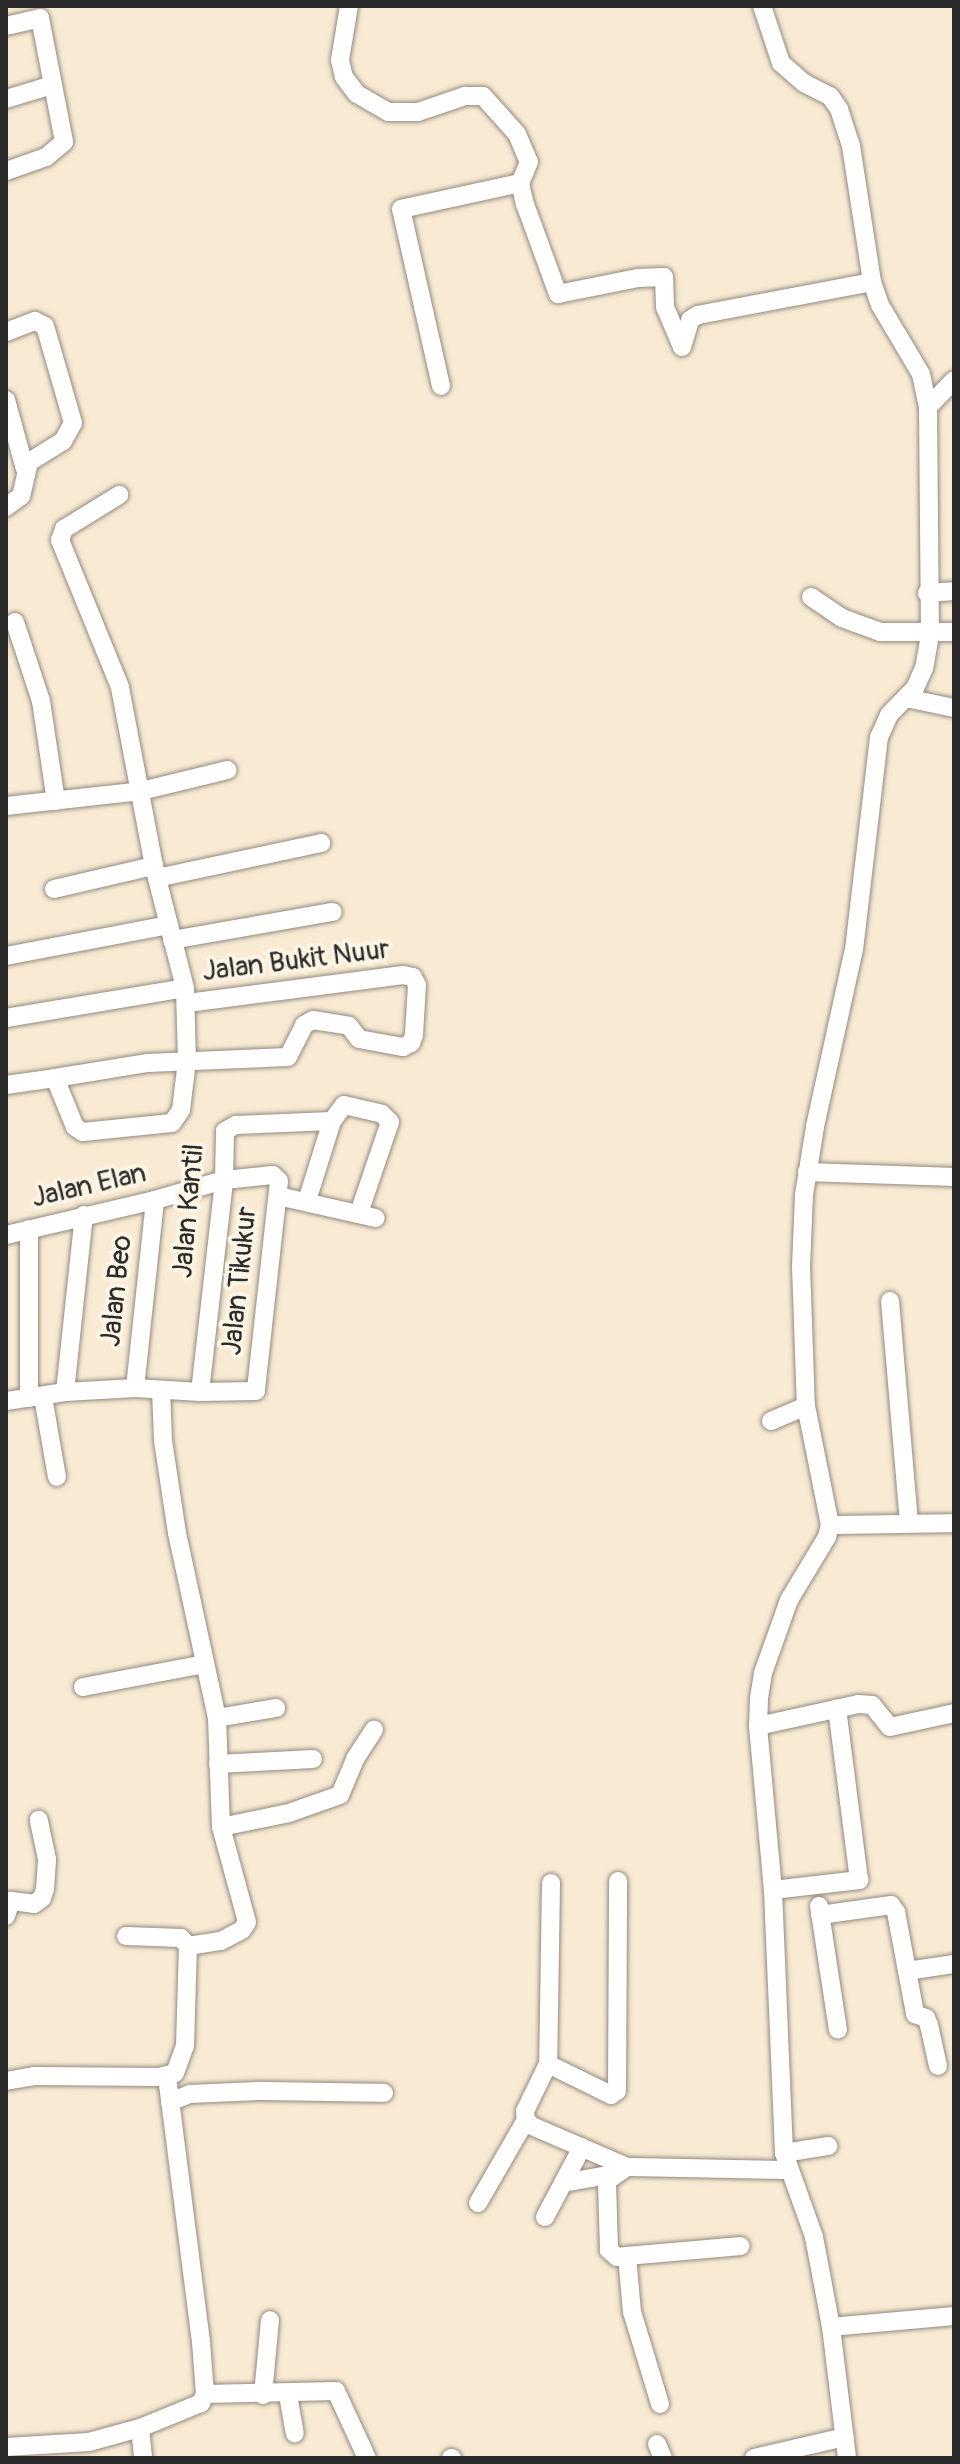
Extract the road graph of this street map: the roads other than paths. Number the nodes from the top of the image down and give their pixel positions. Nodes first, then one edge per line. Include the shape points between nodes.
1 (349, 6) edge
2 (762, 6) edge
3 (39, 12) edge
4 (6, 26) edge
5 (52, 85) junction
6 (6, 99) edge
7 (6, 171) edge
8 (520, 183) junction
9 (872, 282) junction
10 (6, 332) edge
11 (954, 380) edge
12 (441, 386) dead end
13 (6, 400) edge
14 (928, 407) junction
15 (25, 469) junction
16 (119, 495) dead end
17 (6, 507) edge
18 (954, 591) edge
19 (927, 593) junction
20 (811, 597) dead end
21 (15, 622) dead end
22 (954, 632) edge
23 (930, 635) junction
24 (906, 698) junction
25 (954, 708) edge
26 (228, 770) dead end
27 (141, 791) junction
28 (56, 801) junction
29 (6, 806) edge
30 (321, 843) dead end
31 (156, 872) junction
32 (54, 889) dead end
33 (333, 912) dead end
34 (170, 932) junction
35 (6, 956) edge
36 (186, 996) junction
37 (6, 1018) edge
38 (187, 1061) junction
39 (55, 1078) junction
40 (6, 1085) edge
41 (332, 1121) junction
42 (807, 1172) junction
43 (954, 1177) edge
44 (224, 1180) junction
45 (277, 1187) junction
46 (155, 1200) junction
47 (307, 1201) junction
48 (84, 1215) junction
49 (367, 1216) joint
50 (29, 1229) junction
51 (6, 1235) edge
52 (890, 1301) dead end
53 (135, 1388) junction
54 (161, 1390) junction
55 (65, 1392) junction
56 (200, 1392) junction
57 (36, 1398) junction
58 (6, 1401) edge
59 (806, 1406) junction
60 (771, 1421) dead end
61 (57, 1477) dead end
62 (909, 1521) junction
63 (954, 1523) edge
64 (830, 1525) junction
65 (205, 1664) junction
66 (83, 1687) dead end
67 (276, 1708) dead end
68 (837, 1708) junction
69 (954, 1713) edge
70 (217, 1718) junction
71 (758, 1726) junction
72 (374, 1730) dead end
73 (313, 1759) dead end
74 (218, 1764) junction
75 (39, 1820) dead end
76 (221, 1827) junction
77 (618, 1881) dead end
78 (551, 1883) dead end
79 (816, 1888) junction
80 (773, 1890) junction
81 (820, 1915) junction
82 (6, 1916) edge
83 (126, 1936) dead end
84 (188, 1946) junction
85 (954, 1964) edge
86 (907, 1971) junction
87 (838, 2030) dead end
88 (548, 2064) junction
89 (938, 2066) dead end
90 (167, 2076) junction
91 (6, 2081) edge
92 (384, 2093) dead end
93 (170, 2102) junction
94 (526, 2120) junction
95 (828, 2146) dead end
96 (582, 2147) junction
97 (786, 2162) junction
98 (620, 2170) junction
99 (563, 2183) junction
100 (478, 2203) dead end
101 (545, 2217) dead end
102 (741, 2246) dead end
103 (627, 2256) junction
104 (954, 2316) edge
105 (270, 2320) dead end
106 (831, 2327) junction
107 (205, 2394) junction
108 (263, 2395) junction
109 (288, 2395) junction
110 (660, 2404) dead end
111 (140, 2428) junction
112 (295, 2433) dead end
113 (845, 2437) junction
114 (6, 2447) edge
115 (143, 2458) edge
116 (367, 2458) edge
117 (754, 2458) edge
118 (847, 2458) edge

1 - 8 street via 340,60 344,77 357,94 388,112 418,112 465,96 483,96 528,155
2 - 9 street via 781,63 830,96 839,109 851,146
3 - 4 street
3 - 5 street
5 - 6 street
5 - 7 street via 62,147
8 - 9 street via 558,294 664,277 665,307 682,347 690,320 698,315
8 - 12 street via 401,209
9 - 14 street via 921,374
10 - 15 street via 35,321 45,326 71,414 68,437 34,456
11 - 14 street
13 - 15 street
14 - 19 street
15 - 17 street via 21,496
16 - 27 street via 64,529 60,540 120,687
18 - 19 street
19 - 23 street
20 - 23 street via 859,626
21 - 28 street via 41,701
22 - 23 street
23 - 24 street via 924,668
24 - 25 street
24 - 42 street via 889,715 879,737 854,949
26 - 27 street
27 - 28 street
27 - 31 street
28 - 29 street
30 - 31 street
31 - 32 street
31 - 34 street
33 - 34 street
34 - 35 street
34 - 36 street
36 - 37 street, Jalan Bukit Nuur
36 - 38 street
36 - 38 street, Jalan Bukit Nuur via 403,975 413,977 417,985 414,1035 407,1046 359,1039 349,1026 313,1020 304,1025 288,1057
38 - 39 street
38 - 39 street via 180,1115 172,1123 80,1131
39 - 40 street
41 - 44 street, Jalan Kantil via 232,1126 223,1135
41 - 47 street
41 - 49 street, Jalan Kantil via 344,1105 382,1114 390,1122
42 - 43 street
42 - 59 street via 801,1266
44 - 45 street, Jalan Elan via 269,1175
44 - 46 street, Jalan Elan
44 - 56 street, Jalan Kantil
45 - 47 street, Jalan Elan
45 - 56 street, Jalan Tikukur via 256,1391
46 - 48 street, Jalan Elan
46 - 53 street, Jalan Beo
47 - 49 street, Jalan Elan
48 - 50 street, Jalan Elan
48 - 55 street
50 - 51 street, Jalan Elan
50 - 57 street
52 - 62 street
53 - 54 street
53 - 55 street
54 - 56 street
54 - 65 street via 177,1533
55 - 57 street
57 - 58 street
57 - 61 street
59 - 60 street
59 - 64 street
62 - 63 street
62 - 64 street
64 - 71 street via 789,1600 763,1673
65 - 66 street
65 - 70 street
67 - 70 street
68 - 69 street via 868,1703 890,1727
68 - 71 street
68 - 79 street via 859,1880
70 - 74 street
71 - 80 street
72 - 76 street via 340,1795 289,1813
73 - 74 street
74 - 76 street
75 - 82 street via 47,1859 42,1898 34,1904 11,1901
76 - 84 street via 247,1922 221,1941
77 - 88 street via 617,2091 611,2095
78 - 88 street
79 - 80 street
79 - 81 street
80 - 97 street
81 - 86 street via 891,1905
81 - 87 street
83 - 84 street via 181,1938
84 - 90 street via 185,2046 179,2069
85 - 86 street
86 - 89 street via 915,2014 926,2018
88 - 94 street via 525,2111
90 - 91 street via 34,2076
90 - 93 street
92 - 93 street via 258,2091 190,2094
93 - 107 street
94 - 96 street
94 - 100 street
95 - 97 street
96 - 98 street
96 - 99 street
97 - 98 street
97 - 106 street via 810,2223
98 - 99 street
98 - 103 street via 606,2187 609,2250 617,2257
99 - 101 street
102 - 103 street
103 - 110 street via 632,2312
104 - 106 street
105 - 108 street
106 - 113 street
107 - 108 street
107 - 111 street via 195,2407
108 - 109 street
109 - 112 street
109 - 116 street via 339,2392
111 - 114 street via 89,2442
111 - 115 street
113 - 117 street
113 - 118 street

